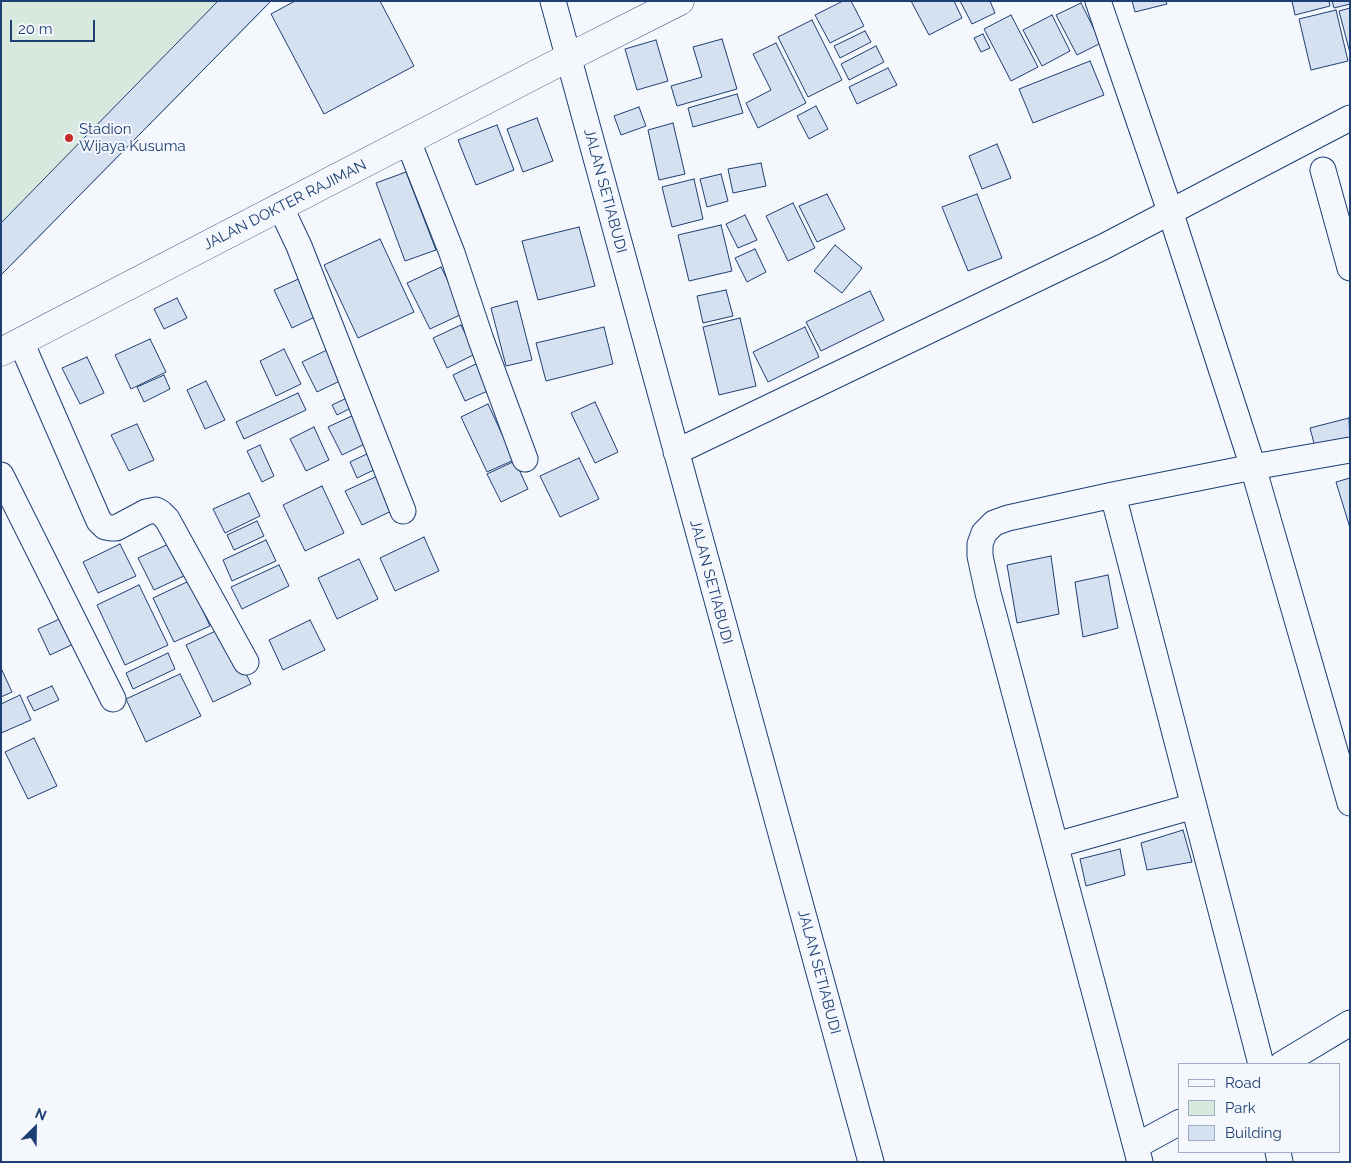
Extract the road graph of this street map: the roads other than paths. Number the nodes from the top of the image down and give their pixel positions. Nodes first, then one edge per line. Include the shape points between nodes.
1 (553, 1) edge
2 (680, 1) edge
3 (1098, 1) edge
4 (569, 57) junction
5 (1350, 118) edge
6 (408, 141) junction
7 (1323, 170) dead end
8 (280, 206) junction
9 (1170, 211) junction
10 (1350, 268) edge
11 (11, 347) edge
12 (1350, 450) edge
13 (676, 452) junction
14 (525, 459) dead end
15 (1253, 467) junction
16 (1, 475) edge
17 (1113, 495) junction
18 (403, 511) dead end
19 (246, 662) dead end
20 (113, 699) dead end
21 (1350, 803) edge
22 (1194, 806) junction
23 (1056, 845) junction
24 (1350, 1023) edge
25 (1261, 1063) edge
26 (1284, 1063) edge
27 (1178, 1124) edge
28 (1138, 1154) edge
29 (871, 1162) edge

1 - 4 street, JALAN SETIABUDI
2 - 4 street, JALAN DOKTER RAJIMAN
3 - 9 street
4 - 6 street, JALAN DOKTER RAJIMAN
4 - 13 street, JALAN SETIABUDI
5 - 9 street
6 - 8 street, JALAN DOKTER RAJIMAN
6 - 14 street via 452,253
7 - 10 street
8 - 11 street, JALAN DOKTER RAJIMAN
8 - 18 street via 299,246
9 - 13 street via 1103,247
9 - 15 street
11 - 19 street via 99,521 105,527 116,528 146,512 156,510 161,513
12 - 15 street
13 - 29 street, JALAN SETIABUDI
15 - 17 street
15 - 21 street
16 - 20 street
17 - 22 street
17 - 23 street via 994,523 984,533 980,544 988,592
22 - 23 street
22 - 25 street
23 - 28 street
24 - 26 street
27 - 28 street

